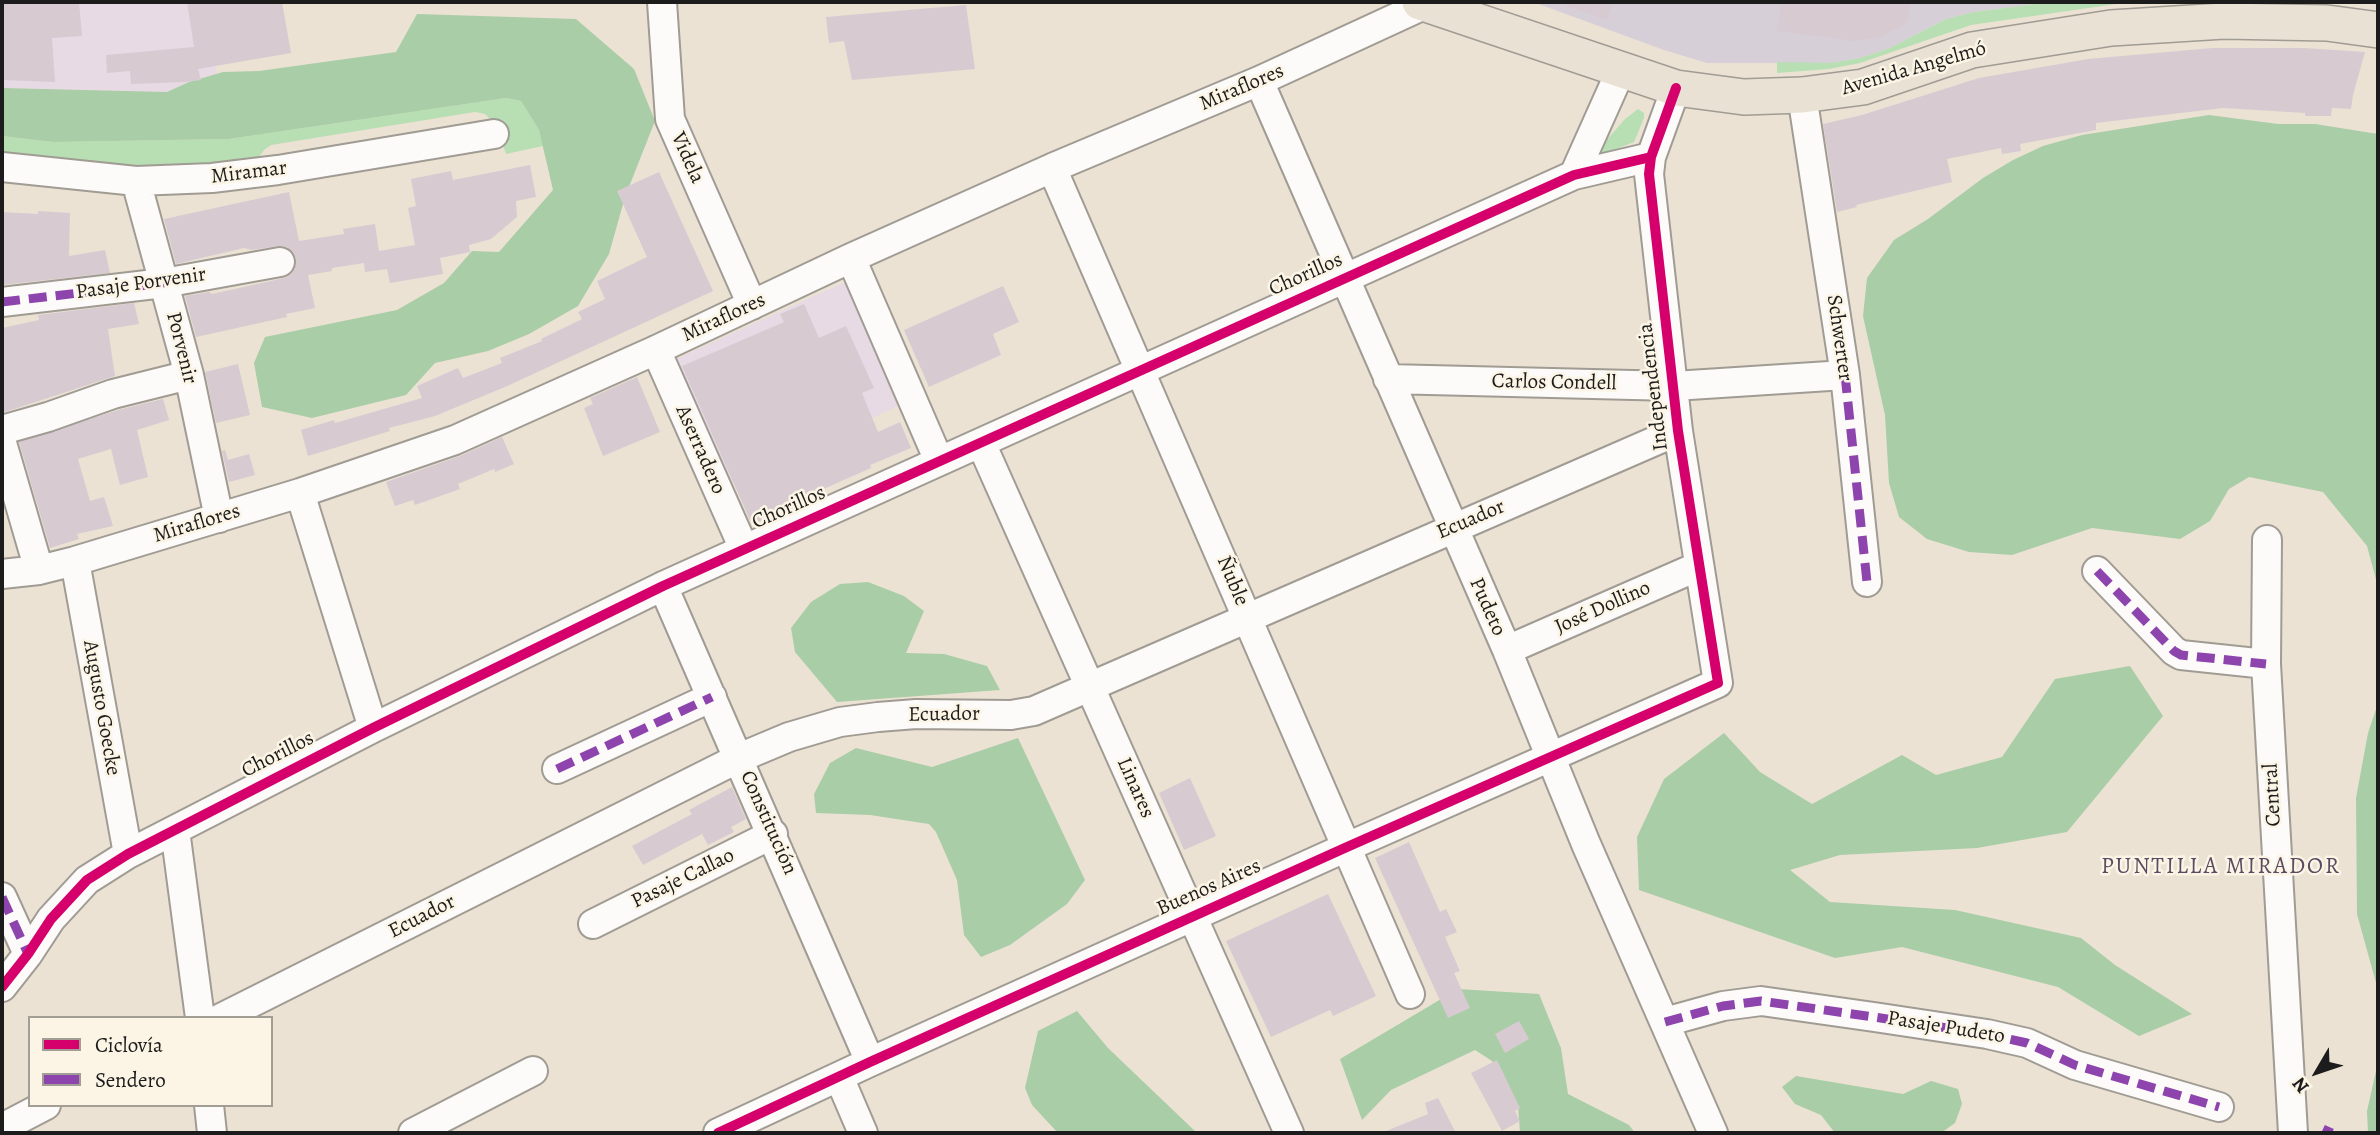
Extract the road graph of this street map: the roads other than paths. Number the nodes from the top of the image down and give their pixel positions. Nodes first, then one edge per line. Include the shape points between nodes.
1 (662, 2) edge
2 (1423, 3) edge
3 (2378, 30) edge
4 (1621, 70) junction
5 (1259, 81) junction
6 (1675, 88) junction
7 (1802, 95) junction
8 (494, 134) dead end
9 (1651, 157) junction
10 (2, 167) edge
11 (1052, 168) junction
12 (1574, 175) junction
13 (136, 181) junction
14 (852, 258) junction
15 (279, 262) dead end
16 (1345, 278) junction
17 (164, 283) junction
18 (2, 302) edge
19 (752, 305) junction
20 (656, 350) junction
21 (1140, 370) junction
22 (189, 375) junction
23 (1845, 375) junction
24 (1388, 379) junction
25 (1674, 386) junction
26 (2, 430) edge
27 (1678, 431) junction
28 (2, 443) edge
29 (982, 443) junction
30 (939, 461) junction
31 (300, 493) junction
32 (219, 518) junction
33 (1452, 528) junction
34 (2267, 540) dead end
35 (744, 549) junction
36 (75, 561) junction
37 (1699, 566) junction
38 (39, 570) junction
39 (2096, 571) dead end
40 (2, 574) edge
41 (1867, 582) dead end
42 (663, 586) junction
43 (1247, 617) junction
44 (1507, 650) junction
45 (2266, 664) junction
46 (1718, 683) joint
47 (1089, 685) junction
48 (712, 697) junction
49 (373, 728) junction
50 (739, 758) junction
51 (1550, 758) junction
52 (557, 769) dead end
53 (175, 830) junction
54 (773, 834) junction
55 (1347, 847) junction
56 (128, 854) junction
57 (2, 897) edge
58 (1192, 917) junction
59 (593, 924) dead end
60 (28, 954) junction
61 (2, 987) edge
62 (1410, 994) dead end
63 (200, 1016) edge
64 (225, 1016) edge
65 (1665, 1022) junction
66 (870, 1062) junction
67 (533, 1071) dead end
68 (839, 1077) junction
69 (42, 1107) edge
70 (209, 1107) edge
71 (2219, 1107) dead end
72 (2, 1128) edge
73 (212, 1133) edge
74 (413, 1133) edge
75 (718, 1133) edge
76 (863, 1133) edge
77 (1289, 1133) edge
78 (1713, 1133) edge
79 (2293, 1133) edge

1 - 19 street, Videla via 670,120
2 - 4 main road, Avenida Angelmó
2 - 5 street, Miraflores
3 - 7 main road, Avenida Angelmó via 2327,23 2224,21 2111,28 1972,50 1863,87
4 - 6 main road, Avenida Angelmó
4 - 12 street
5 - 11 street, Miraflores
5 - 16 street, Pudeto
6 - 7 main road, Avenida Angelmó via 1744,97
6 - 9 street, Independencia
7 - 23 street, Schwerter
8 - 13 street, Miramar via 247,175
9 - 12 street, Chorillos
9 - 25 street, Independencia via 1650,192
10 - 13 street, Miramar
11 - 14 street, Miraflores
11 - 21 street, Ñuble
12 - 16 street, Chorillos
13 - 17 street, Porvenir
14 - 19 street, Miraflores
14 - 30 street
15 - 17 street, Pasaje Porvenir
16 - 21 street, Chorillos
16 - 24 street, Pudeto
17 - 18 street, Pasaje Porvenir
17 - 22 street, Porvenir
19 - 20 street, Miraflores
20 - 31 street, Miraflores via 455,440
20 - 35 street, Aserradero
21 - 29 street, Chorillos
21 - 43 street, Ñuble
22 - 26 street
22 - 32 street, Porvenir
23 - 25 street, Carlos Condell
23 - 41 street, Schwerter
24 - 25 street, Carlos Condell
24 - 33 street, Pudeto
25 - 27 street, Independencia
27 - 33 street, Ecuador
27 - 37 street, Independencia
28 - 38 street
29 - 30 street, Chorillos
29 - 47 street, Linares
30 - 35 street, Chorillos
31 - 32 street, Miraflores
31 - 49 street
32 - 36 street, Miraflores
33 - 43 street, Ecuador
33 - 44 street, Pudeto
34 - 45 street, Central
35 - 42 street, Chorillos
36 - 38 street, Miraflores
36 - 56 street, Augusto Goecke
37 - 44 street, José Dollino
37 - 46 street, Independencia
38 - 40 street, Miraflores
39 - 45 street via 2181,655
42 - 48 street, Constitución
42 - 49 street, Chorillos
43 - 47 street, Ecuador
43 - 55 street, Ñuble
44 - 51 street, Pudeto
45 - 79 street, Central
46 - 51 street, Buenos Aires
47 - 50 street, Ecuador via 1034,711 1011,715 916,714 840,722
47 - 58 street, Linares
48 - 50 street, Constitución
48 - 52 street
49 - 53 street, Chorillos
50 - 54 street, Constitución
50 - 64 street, Ecuador
51 - 55 street, Buenos Aires
51 - 65 street, Pudeto
53 - 56 street, Chorillos
53 - 63 street
54 - 59 street, Pasaje Callao
54 - 66 street, Constitución
55 - 58 street, Buenos Aires
55 - 62 street, Ñuble
56 - 60 street, Chorillos via 73,893
57 - 60 street
58 - 66 street, Buenos Aires
58 - 77 street, Linares
60 - 61 street, Chorillos
65 - 71 street, Pasaje Pudeto via 1760,1001 1937,1026 2027,1043 2075,1065
65 - 78 street, Pudeto
66 - 68 street, Buenos Aires
67 - 74 street
68 - 75 street, Buenos Aires
68 - 76 street
69 - 72 street
70 - 73 street

